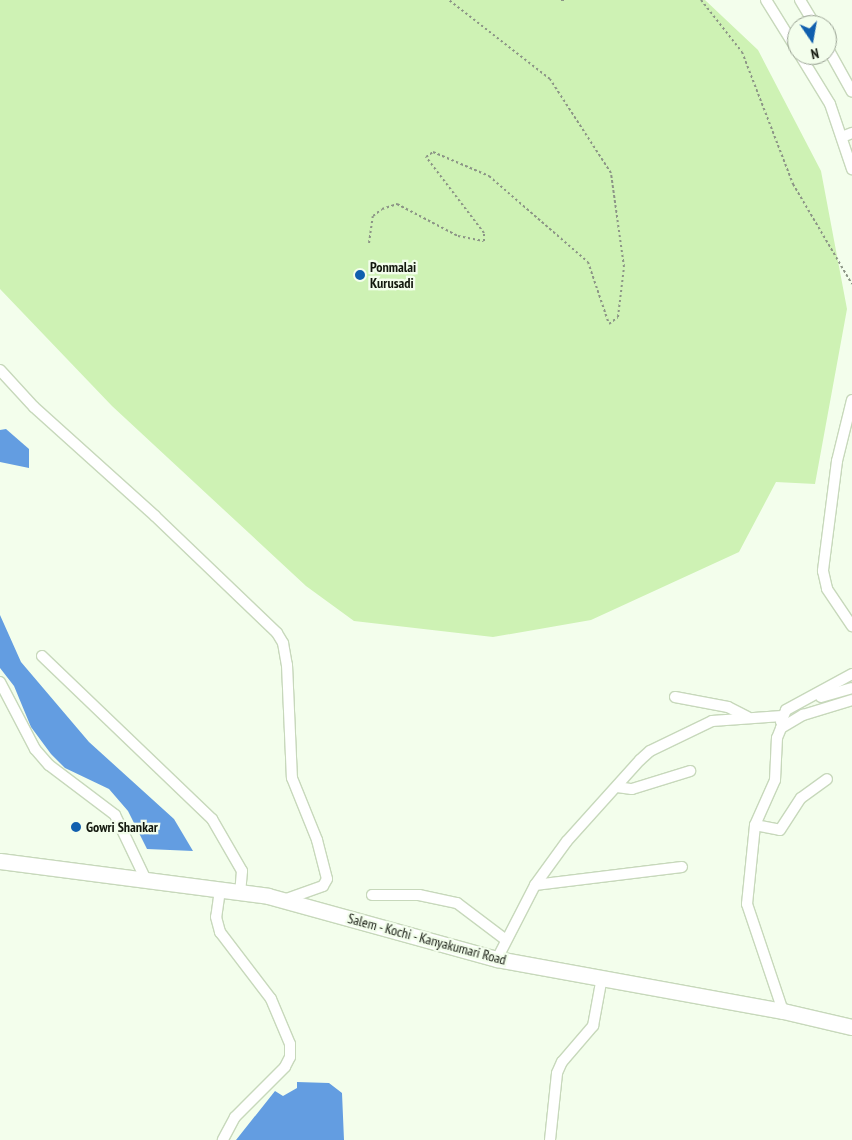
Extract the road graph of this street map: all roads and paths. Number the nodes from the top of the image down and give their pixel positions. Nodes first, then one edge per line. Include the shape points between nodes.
1 (449, 0) edge
2 (701, 0) edge
3 (766, 0) edge
4 (800, 0) edge
5 (809, 15) edge
6 (787, 34) edge
7 (806, 65) edge
8 (837, 65) edge
9 (852, 92) edge
10 (847, 135) edge
11 (852, 169) edge
12 (369, 243) dead end
13 (852, 284) edge
14 (0, 370) edge
15 (852, 400) edge
16 (852, 626) edge
17 (42, 656) dead end
18 (852, 674) edge
19 (0, 682) edge
20 (852, 688) edge
21 (675, 697) dead end
22 (852, 700) edge
23 (801, 703) junction
24 (782, 716) junction
25 (749, 718) junction
26 (781, 728) junction
27 (690, 771) dead end
28 (827, 779) dead end
29 (617, 788) junction
30 (755, 825) junction
31 (0, 862) edge
32 (682, 866) dead end
33 (146, 880) junction
34 (535, 885) junction
35 (220, 890) junction
36 (240, 892) junction
37 (372, 896) dead end
38 (284, 900) junction
39 (506, 940) junction
40 (497, 959) junction
41 (602, 977) junction
42 (782, 1011) junction
43 (852, 1027) edge
44 (223, 1140) edge
45 (550, 1140) edge

1 - 12 path via 550,79 611,173 624,267 618,317 609,324 588,262 489,176 433,152 426,157 484,233 484,241 458,236 397,204 373,216
2 - 13 path via 742,52 793,184
3 - 6 street
4 - 5 street
7 - 10 street
8 - 9 street
10 - 11 street
14 - 38 street via 34,407 277,633 283,643 287,665 292,778 317,840 327,879 323,886
15 - 16 street via 837,461 823,571 827,589
17 - 36 street via 212,819 242,871
18 - 23 street
19 - 33 street via 35,749 49,765 115,815
20 - 23 street
21 - 25 street via 728,707
22 - 26 street via 803,715
23 - 24 street
24 - 25 street
24 - 26 street
25 - 29 street via 712,721 650,751
26 - 30 street via 777,738 775,780
27 - 29 street via 632,789
28 - 30 street via 800,798 780,830
29 - 34 street via 567,841
30 - 42 street via 747,904
31 - 33 highway, Salem - Kochi - Kanyakumari Road
32 - 34 street
33 - 35 highway, Salem - Kochi - Kanyakumari Road
34 - 39 street
35 - 36 highway, Salem - Kochi - Kanyakumari Road
35 - 44 street via 216,917 220,932 271,999 290,1051 286,1066 235,1116
36 - 38 highway, Salem - Kochi - Kanyakumari Road
37 - 39 street via 420,895 457,903
38 - 40 highway, Salem - Kochi - Kanyakumari Road
39 - 40 street
40 - 41 highway, Salem - Kochi - Kanyakumari Road
41 - 42 highway, Salem - Kochi - Kanyakumari Road
41 - 45 street via 593,1026 562,1062 557,1073
42 - 43 highway, Salem - Kochi - Kanyakumari Road

